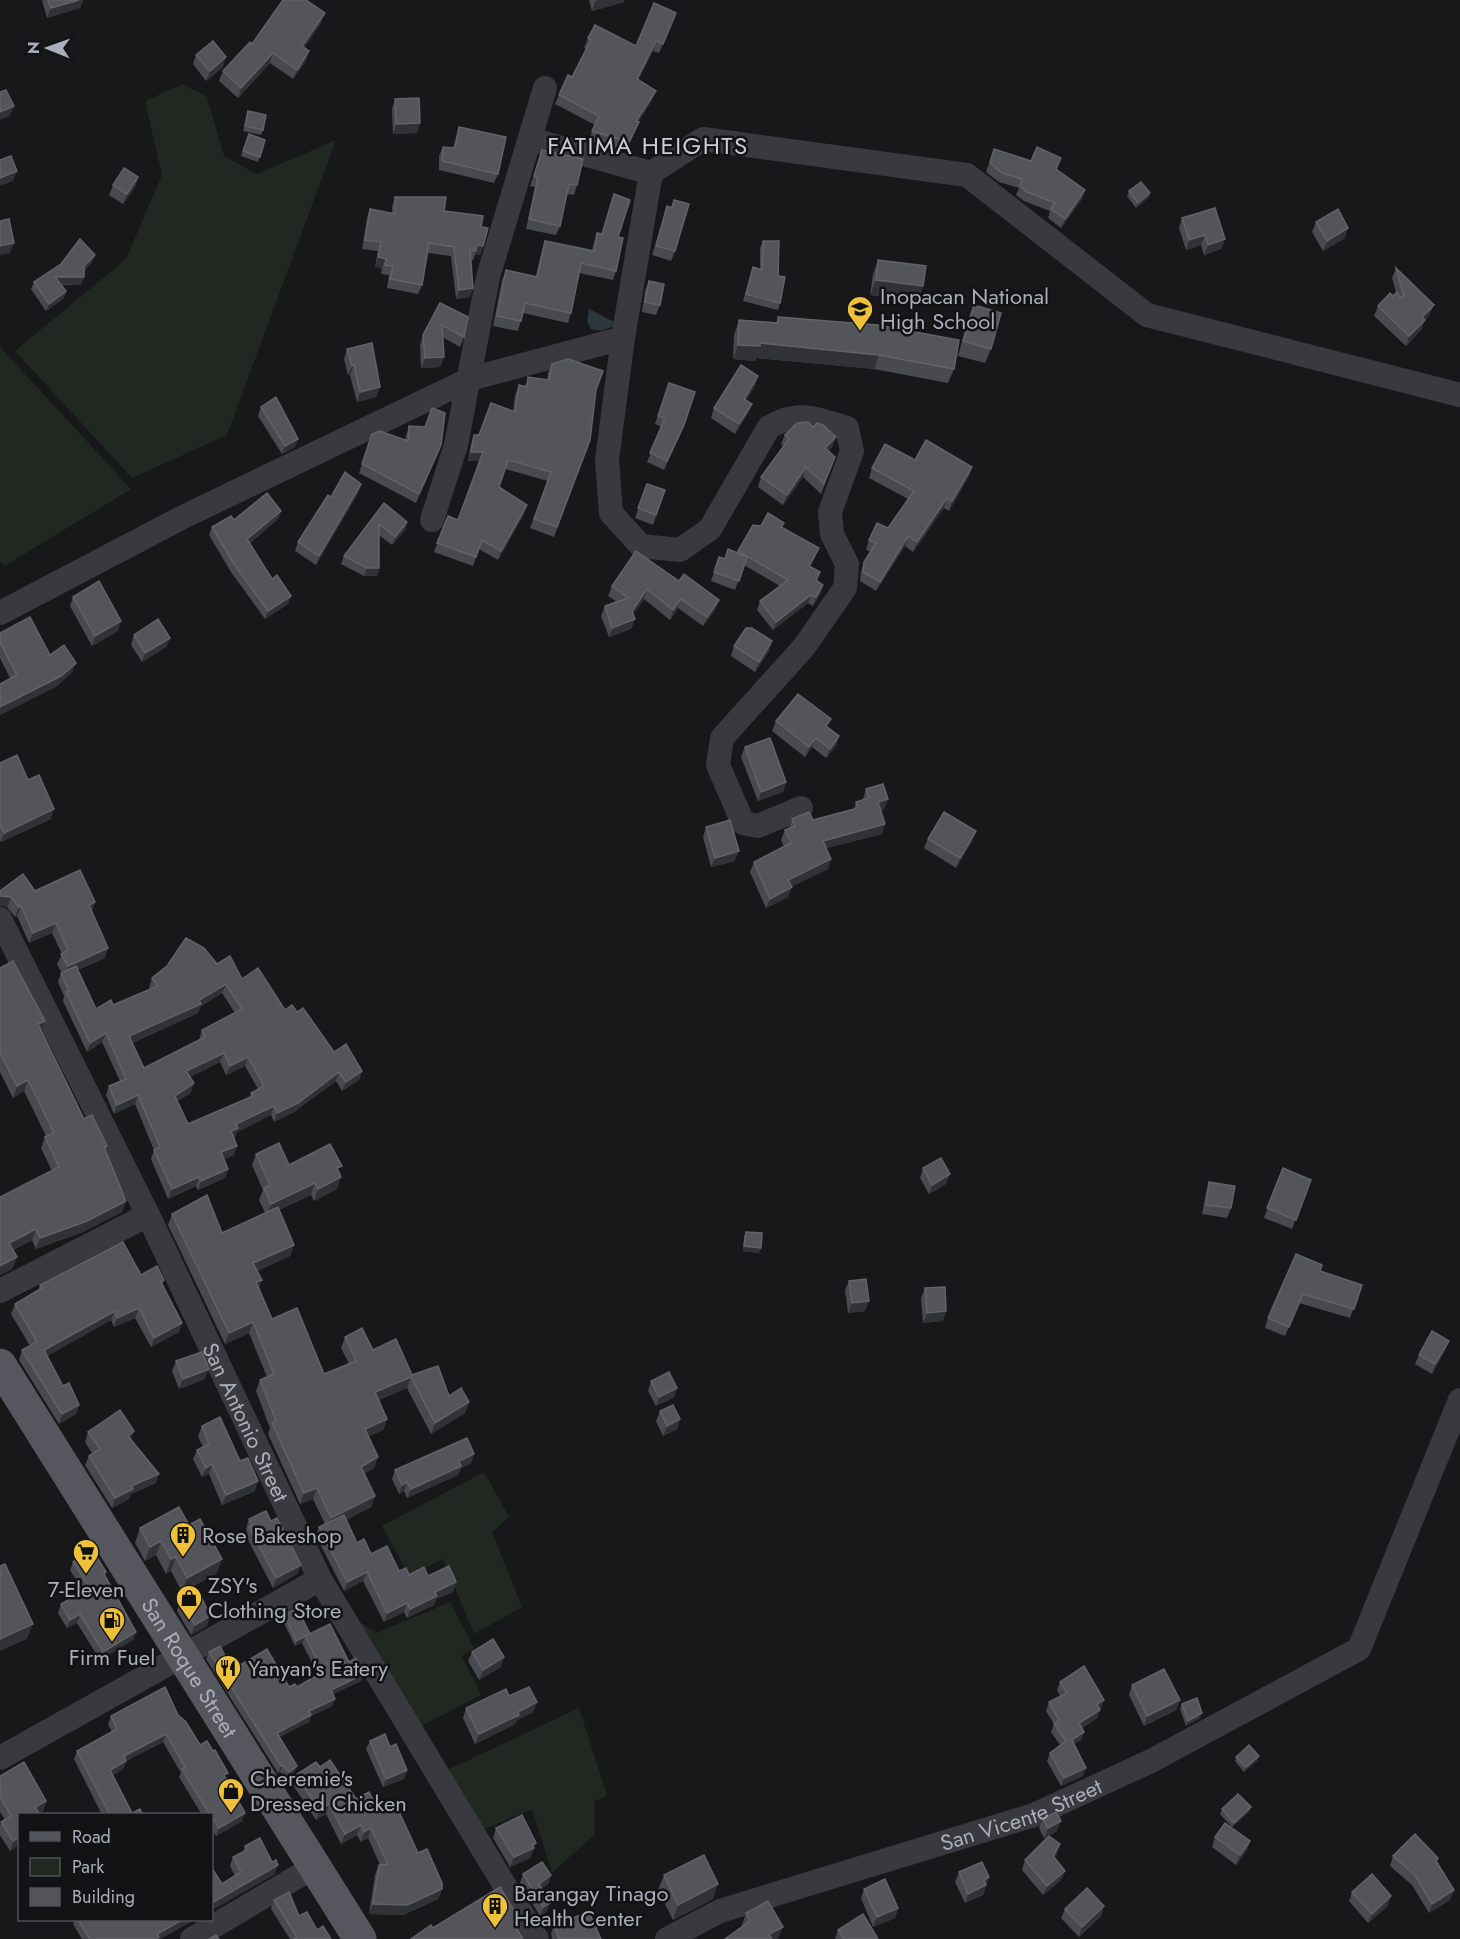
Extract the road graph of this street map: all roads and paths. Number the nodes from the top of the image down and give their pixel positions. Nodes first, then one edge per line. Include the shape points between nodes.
1 (545, 88) dead end
2 (530, 139) junction
3 (651, 173) junction
4 (623, 338) junction
5 (470, 379) junction
6 (1460, 395) edge
7 (432, 520) dead end
8 (0, 613) edge
9 (801, 808) dead end
10 (0, 919) edge
11 (7, 953) edge
12 (148, 1215) junction
13 (0, 1291) edge
14 (0, 1365) edge
15 (1460, 1400) edge
16 (320, 1579) junction
17 (183, 1656) junction
18 (0, 1758) edge
19 (314, 1867) junction
20 (192, 1939) edge
21 (360, 1939) edge
22 (537, 1939) edge
23 (667, 1939) edge

1 - 2 street
2 - 3 street
2 - 5 street via 488,277
3 - 4 street
3 - 6 street via 703,139 967,175 1147,315
4 - 5 street
4 - 9 street via 607,460 610,513 641,546 680,550 710,530 769,428 777,423 807,415 847,428 852,451 830,512 832,534 847,564 845,588 804,647 722,738 718,765 743,823 758,826
5 - 7 street via 456,445
5 - 8 street via 181,518
10 - 11 street, San Antonio Street
11 - 12 street, San Antonio Street
12 - 13 street
12 - 16 street, San Antonio Street
14 - 17 main road, San Roque Street
15 - 23 street, San Vicente Street via 1359,1649 1151,1761 1034,1815 720,1911
16 - 17 street
16 - 22 street, San Antonio Street
17 - 18 street
17 - 19 main road, San Roque Street
19 - 20 street
19 - 21 main road, San Roque Street

